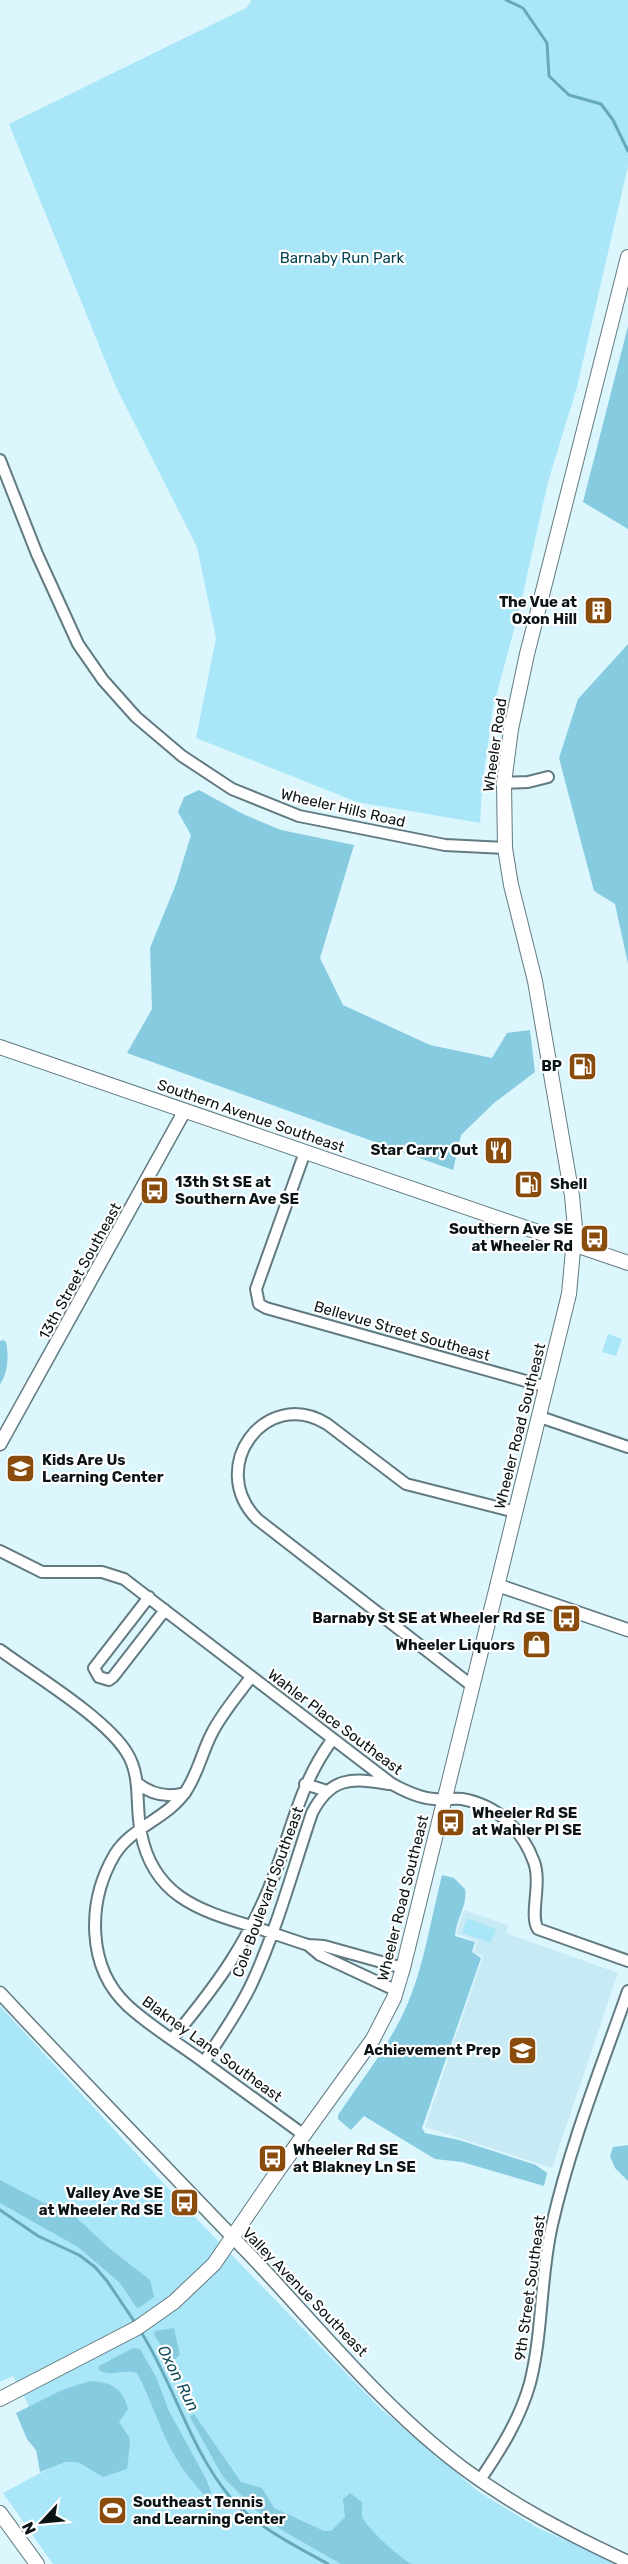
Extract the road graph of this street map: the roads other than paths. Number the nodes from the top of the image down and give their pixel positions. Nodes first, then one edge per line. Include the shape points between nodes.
1 (628, 257) edge
2 (0, 460) edge
3 (548, 777) dead end
4 (504, 783) junction
5 (505, 848) junction
6 (0, 1047) edge
7 (184, 1112) junction
8 (305, 1152) junction
9 (573, 1244) junction
10 (628, 1263) edge
11 (547, 1387) junction
12 (540, 1417) junction
13 (0, 1444) edge
14 (628, 1447) edge
15 (516, 1512) junction
16 (0, 1551) edge
17 (497, 1585) junction
18 (149, 1597) junction
19 (165, 1610) junction
20 (628, 1630) edge
21 (0, 1650) edge
22 (251, 1677) junction
23 (471, 1684) junction
24 (332, 1740) junction
25 (137, 1783) junction
26 (305, 1784) junction
27 (392, 1784) junction
28 (327, 1791) junction
29 (185, 1793) junction
30 (445, 1799) junction
31 (140, 1830) junction
32 (276, 1871) junction
33 (291, 1874) junction
34 (252, 1926) junction
35 (272, 1933) junction
36 (308, 1945) junction
37 (628, 1961) edge
38 (403, 1968) junction
39 (397, 1991) junction
40 (628, 1991) edge
41 (0, 1994) edge
42 (172, 2039) junction
43 (204, 2062) junction
44 (304, 2135) junction
45 (232, 2238) junction
46 (0, 2399) edge
47 (480, 2480) junction
48 (0, 2513) edge
49 (628, 2562) edge
50 (37, 2564) edge

1 - 4 main road, Wheeler Road via 527,654
2 - 5 street, Wheeler Hills Road via 78,645 136,717 182,756 232,789 299,816 444,845
3 - 4 street
4 - 5 main road, Wheeler Road
5 - 9 main road, Wheeler Road via 566,1150
6 - 7 main road, Southern Avenue Southeast
7 - 8 main road, Southern Avenue Southeast
7 - 13 street, 13th Street Southeast
8 - 9 main road, Southern Avenue Southeast
8 - 11 street, Bellevue Street Southeast via 256,1289 259,1304
9 - 10 main road, Southern Avenue Southeast
9 - 11 main road, Wheeler Road Southeast via 565,1316
11 - 12 main road, Wheeler Road Southeast
12 - 14 street
12 - 15 main road, Wheeler Road Southeast
15 - 17 main road, Wheeler Road Southeast
15 - 23 street via 406,1484 314,1418 292,1416 269,1422 249,1438 239,1461 239,1490 257,1519
16 - 18 street, Wahler Place Southeast via 42,1572 110,1573
17 - 20 street
17 - 23 main road, Wheeler Road Southeast
18 - 19 street, Wahler Place Southeast
18 - 19 street via 94,1668 99,1677 113,1677
19 - 22 street, Wahler Place Southeast
21 - 25 street via 113,1734 129,1755
22 - 24 street, Wahler Place Southeast
22 - 29 street, Blakney Lane Southeast via 212,1733
23 - 30 main road, Wheeler Road Southeast
24 - 26 street, Cole Boulevard Southeast
24 - 27 street, Wahler Place Southeast
25 - 29 street via 167,1796
25 - 31 street
26 - 28 street
26 - 32 street, Cole Boulevard Southeast
27 - 28 street via 348,1780
27 - 30 street, Wahler Place Southeast via 423,1798
28 - 33 street, Cole Boulevard Southeast via 312,1812
29 - 31 street, Blakney Lane Southeast
30 - 37 street, Wahler Place Southeast via 463,1799 487,1807 508,1820 521,1835 537,1875 533,1919 538,1929
30 - 38 main road, Wheeler Road Southeast
31 - 34 street via 154,1869 176,1895 210,1914
31 - 42 street, Blakney Lane Southeast via 120,1848 106,1871 94,1918 96,1945 105,1973 118,1995
32 - 33 street
32 - 34 street, Cole Boulevard Southeast
33 - 35 street, Cole Boulevard Southeast
34 - 35 street
34 - 42 street, Cole Boulevard Southeast via 225,1974
35 - 36 street
35 - 43 street, Cole Boulevard Southeast via 239,2008
36 - 38 street
36 - 39 street via 320,1955
38 - 39 main road, Wheeler Road Southeast
39 - 44 main road, Wheeler Road Southeast via 373,2039
40 - 47 street, 9th Street Southeast via 552,2225 529,2385 513,2428
41 - 45 street, Valley Avenue Southeast
42 - 43 street, Blakney Lane Southeast
43 - 44 street, Blakney Lane Southeast
44 - 45 main road, Wheeler Road Southeast
45 - 46 main road, Wheeler Road Southeast via 207,2271 147,2322
45 - 47 street, Valley Avenue Southeast via 400,2414
47 - 49 street, Valley Avenue Southeast via 535,2516
48 - 50 main road

